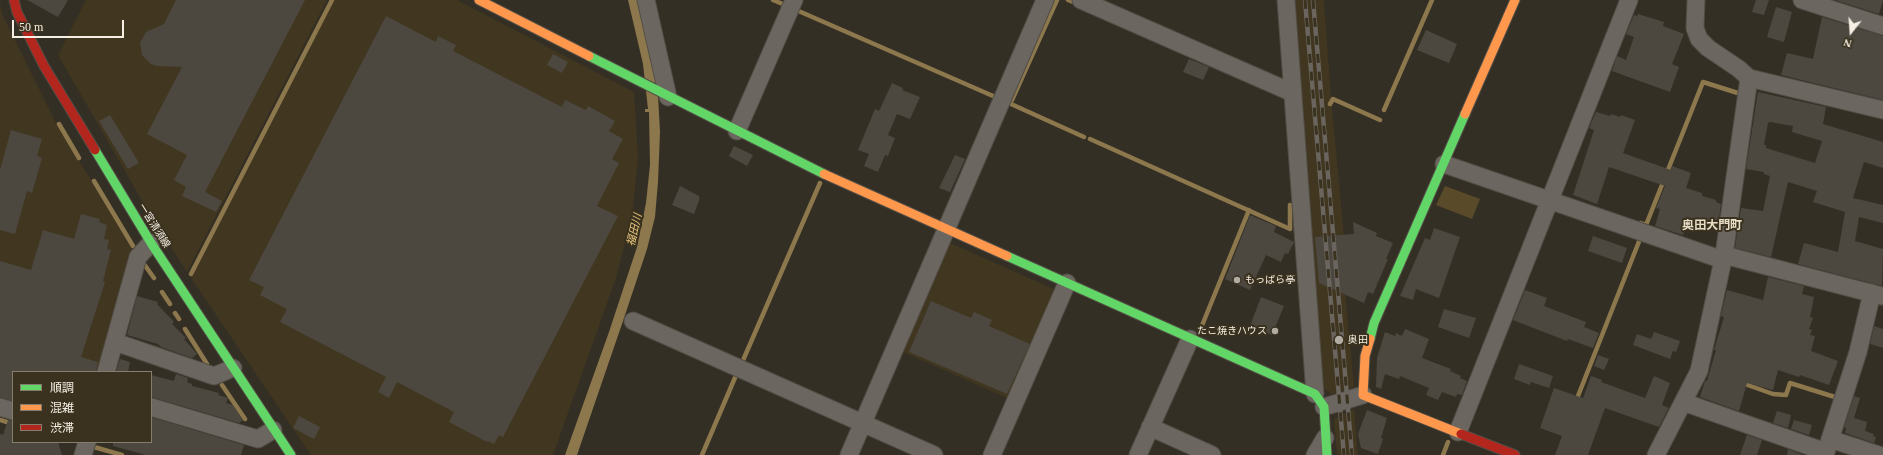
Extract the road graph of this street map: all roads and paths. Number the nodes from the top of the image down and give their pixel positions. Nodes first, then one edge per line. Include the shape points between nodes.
1 (14, 0) edge
2 (479, 0) edge
3 (646, 0) edge
4 (794, 0) edge
5 (1046, 0) edge
6 (1081, 0) edge
7 (1286, 0) edge
8 (1515, 0) edge
9 (1629, 0) edge
10 (1696, 0) edge
11 (1802, 0) edge
12 (1883, 26) edge
13 (1749, 78) junction
14 (1293, 92) junction
15 (666, 96) junction
16 (1883, 110) edge
17 (736, 131) junction
18 (1444, 164) junction
19 (1550, 201) junction
20 (945, 229) junction
21 (151, 243) junction
22 (1723, 257) junction
23 (1067, 283) junction
24 (1878, 295) edge
25 (633, 321) dead end
26 (1190, 338) junction
27 (115, 342) junction
28 (233, 368) junction
29 (106, 371) edge
30 (1362, 395) junction
31 (1319, 401) junction
32 (1683, 402) junction
33 (0, 407) edge
34 (152, 407) edge
35 (12, 411) edge
36 (863, 424) junction
37 (1150, 428) junction
38 (273, 430) junction
39 (1458, 432) junction
40 (1325, 438) junction
41 (1827, 449) edge
42 (291, 455) edge
43 (849, 455) edge
44 (934, 455) edge
45 (992, 455) edge
46 (1138, 455) edge
47 (1212, 455) edge
48 (1314, 455) edge
49 (1327, 455) edge
50 (1515, 455) edge
51 (1656, 455) edge
52 (1879, 455) edge

1 - 21 street, 一宮清須線 via 17,12 44,66
2 - 15 street
3 - 15 street
4 - 17 street
5 - 20 street
6 - 14 street
7 - 14 street
8 - 18 street
9 - 19 street
10 - 13 street via 1694,28 1699,39
11 - 12 street
13 - 16 street
13 - 22 street
14 - 31 street
15 - 17 street
17 - 20 street via 801,164
18 - 19 street
18 - 30 street via 1374,323 1365,356
19 - 22 street
19 - 39 street
20 - 23 street
20 - 36 street
21 - 27 street via 138,258
21 - 28 street, 一宮清須線
22 - 24 street
22 - 32 street via 1699,371
23 - 26 street
23 - 45 street
24 - 41 street
25 - 36 street
26 - 31 street
26 - 37 street
27 - 28 street via 214,376
27 - 29 street
28 - 38 street, 一宮清須線
30 - 31 street
30 - 39 street
31 - 40 street
32 - 41 street
32 - 51 street
33 - 35 street
34 - 38 street via 258,439
36 - 43 street
36 - 44 street
37 - 46 street
37 - 47 street
38 - 42 street, 一宮清須線
39 - 50 street
40 - 48 street
40 - 49 street
41 - 52 street

